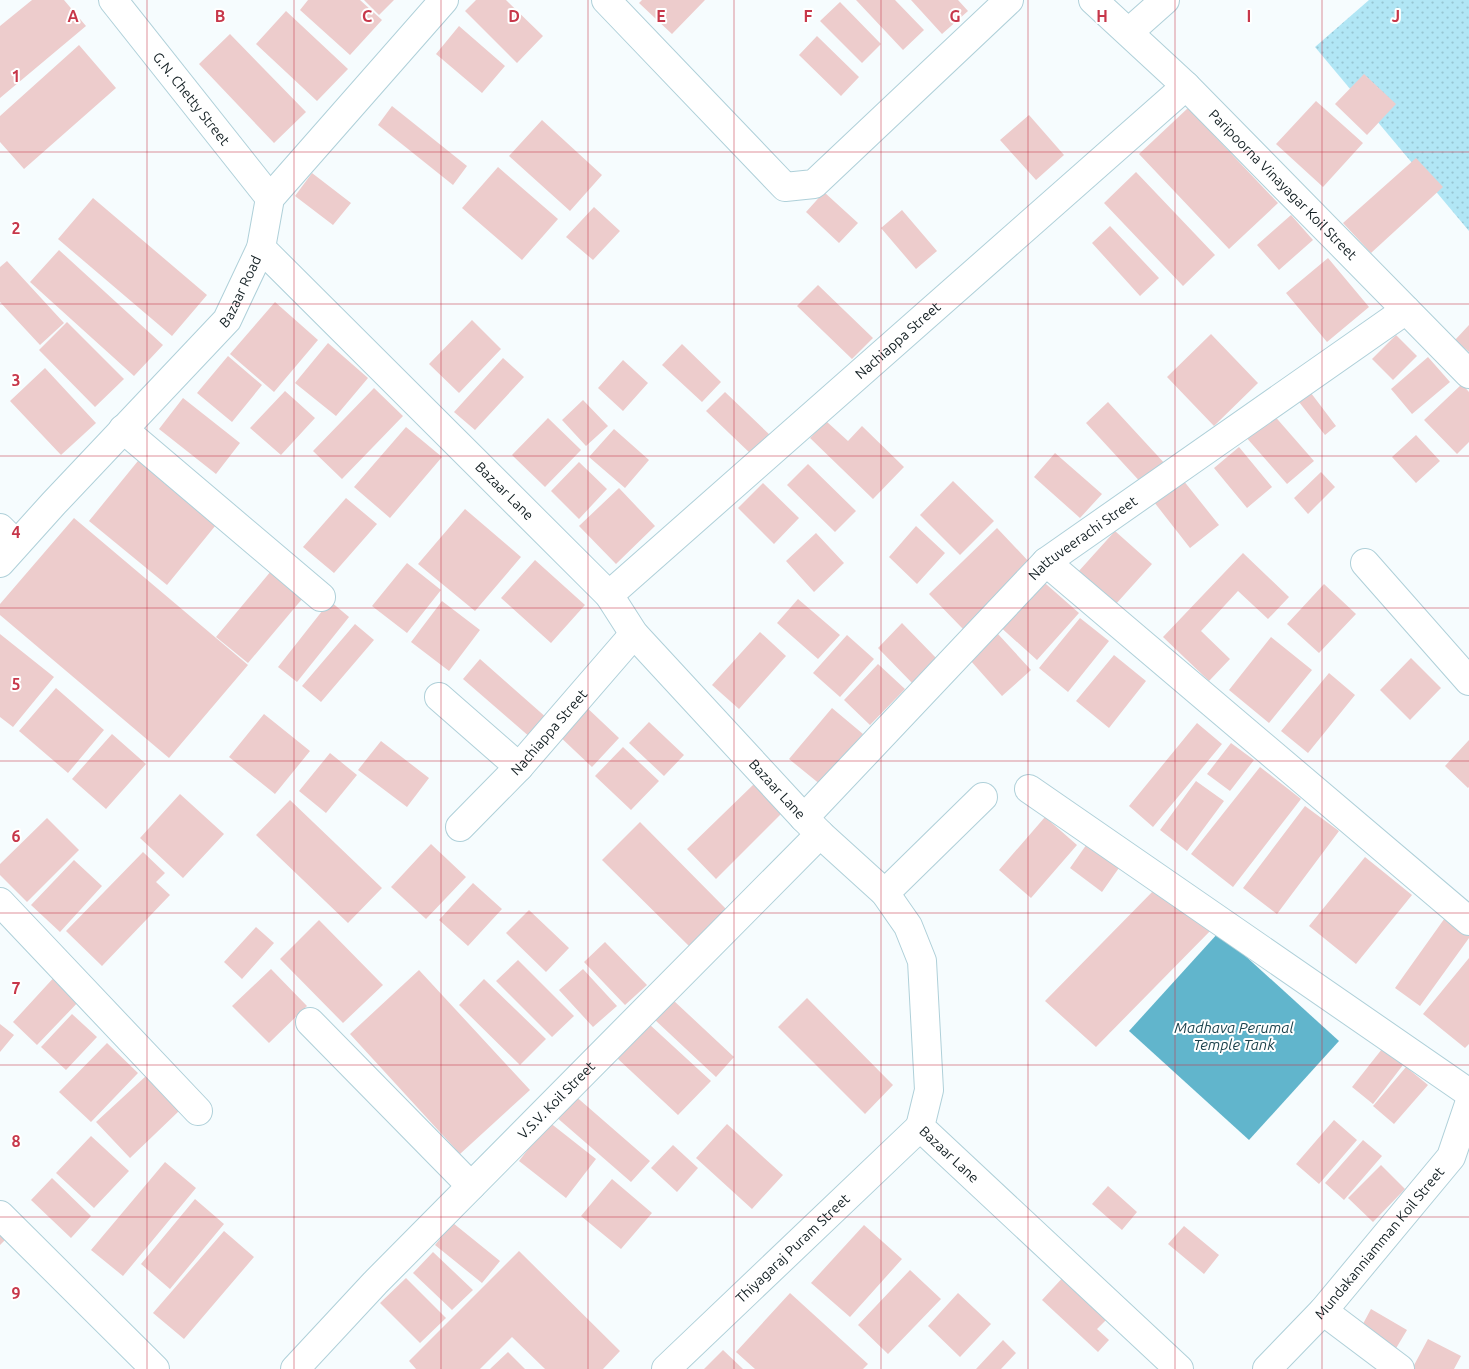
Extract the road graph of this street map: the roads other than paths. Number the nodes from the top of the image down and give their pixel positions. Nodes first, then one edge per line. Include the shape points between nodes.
1 (113, 0) edge
2 (444, 0) edge
3 (606, 0) edge
4 (1009, 0) edge
5 (1093, 0) edge
6 (1165, 0) edge
7 (1129, 32) junction
8 (1186, 86) junction
9 (270, 198) junction
10 (261, 248) junction
11 (1406, 310) junction
12 (1469, 374) edge
13 (123, 429) junction
14 (5, 545) edge
15 (1046, 562) junction
16 (1365, 563) dead end
17 (609, 595) junction
18 (320, 597) dead end
19 (634, 634) junction
20 (1469, 681) edge
21 (439, 697) dead end
22 (519, 767) junction
23 (1029, 789) dead end
24 (983, 797) dead end
25 (812, 826) junction
26 (460, 827) dead end
27 (885, 893) junction
28 (0, 902) edge
29 (1469, 921) edge
30 (310, 1022) dead end
31 (1469, 1093) edge
32 (1469, 1104) edge
33 (198, 1111) dead end
34 (920, 1128) junction
35 (1460, 1163) edge
36 (470, 1186) junction
37 (0, 1215) edge
38 (1323, 1311) junction
39 (155, 1369) edge
40 (295, 1369) edge
41 (666, 1369) edge
42 (1180, 1369) edge
43 (1268, 1369) edge
44 (1400, 1369) edge

1 - 9 street, G.N. Chetty Street
2 - 9 street
3 - 4 street via 785,187 814,184
5 - 7 street, Paripoorna Vinayagar Koil Street
6 - 7 street
7 - 8 street, Paripoorna Vinayagar Koil Street
8 - 11 street, Paripoorna Vinayagar Koil Street
8 - 17 street, Nachiappa Street
9 - 10 street, Bazaar Road
10 - 13 street, Bazaar Road via 227,320
10 - 17 street, Bazaar Lane
11 - 12 street, Paripoorna Vinayagar Koil Street
11 - 15 street, Nattuveerachi Street
13 - 14 street, Bazaar Road
13 - 18 street
15 - 25 street, Nattuveerachi Street
15 - 29 street
16 - 20 street
17 - 19 street, Bazaar Lane
19 - 22 street, Nachiappa Street
19 - 25 street, Bazaar Lane
21 - 22 street
22 - 26 street, Nachiappa Street
23 - 31 street
24 - 27 street
25 - 27 street, Bazaar Lane
25 - 36 street, V.S.V. Koil Street
27 - 34 street, Bazaar Lane via 908,926 922,960 929,1090
28 - 33 street
30 - 36 street
32 - 35 street, Mundakanniamman Koil Street
34 - 41 street, Thiyagaraj Puram Street
34 - 42 street, Bazaar Lane
35 - 38 street, Mundakanniamman Koil Street
36 - 40 street, V.S.V. Koil Street
37 - 39 street
38 - 43 street, Mundakanniamman Koil Street
38 - 44 street

